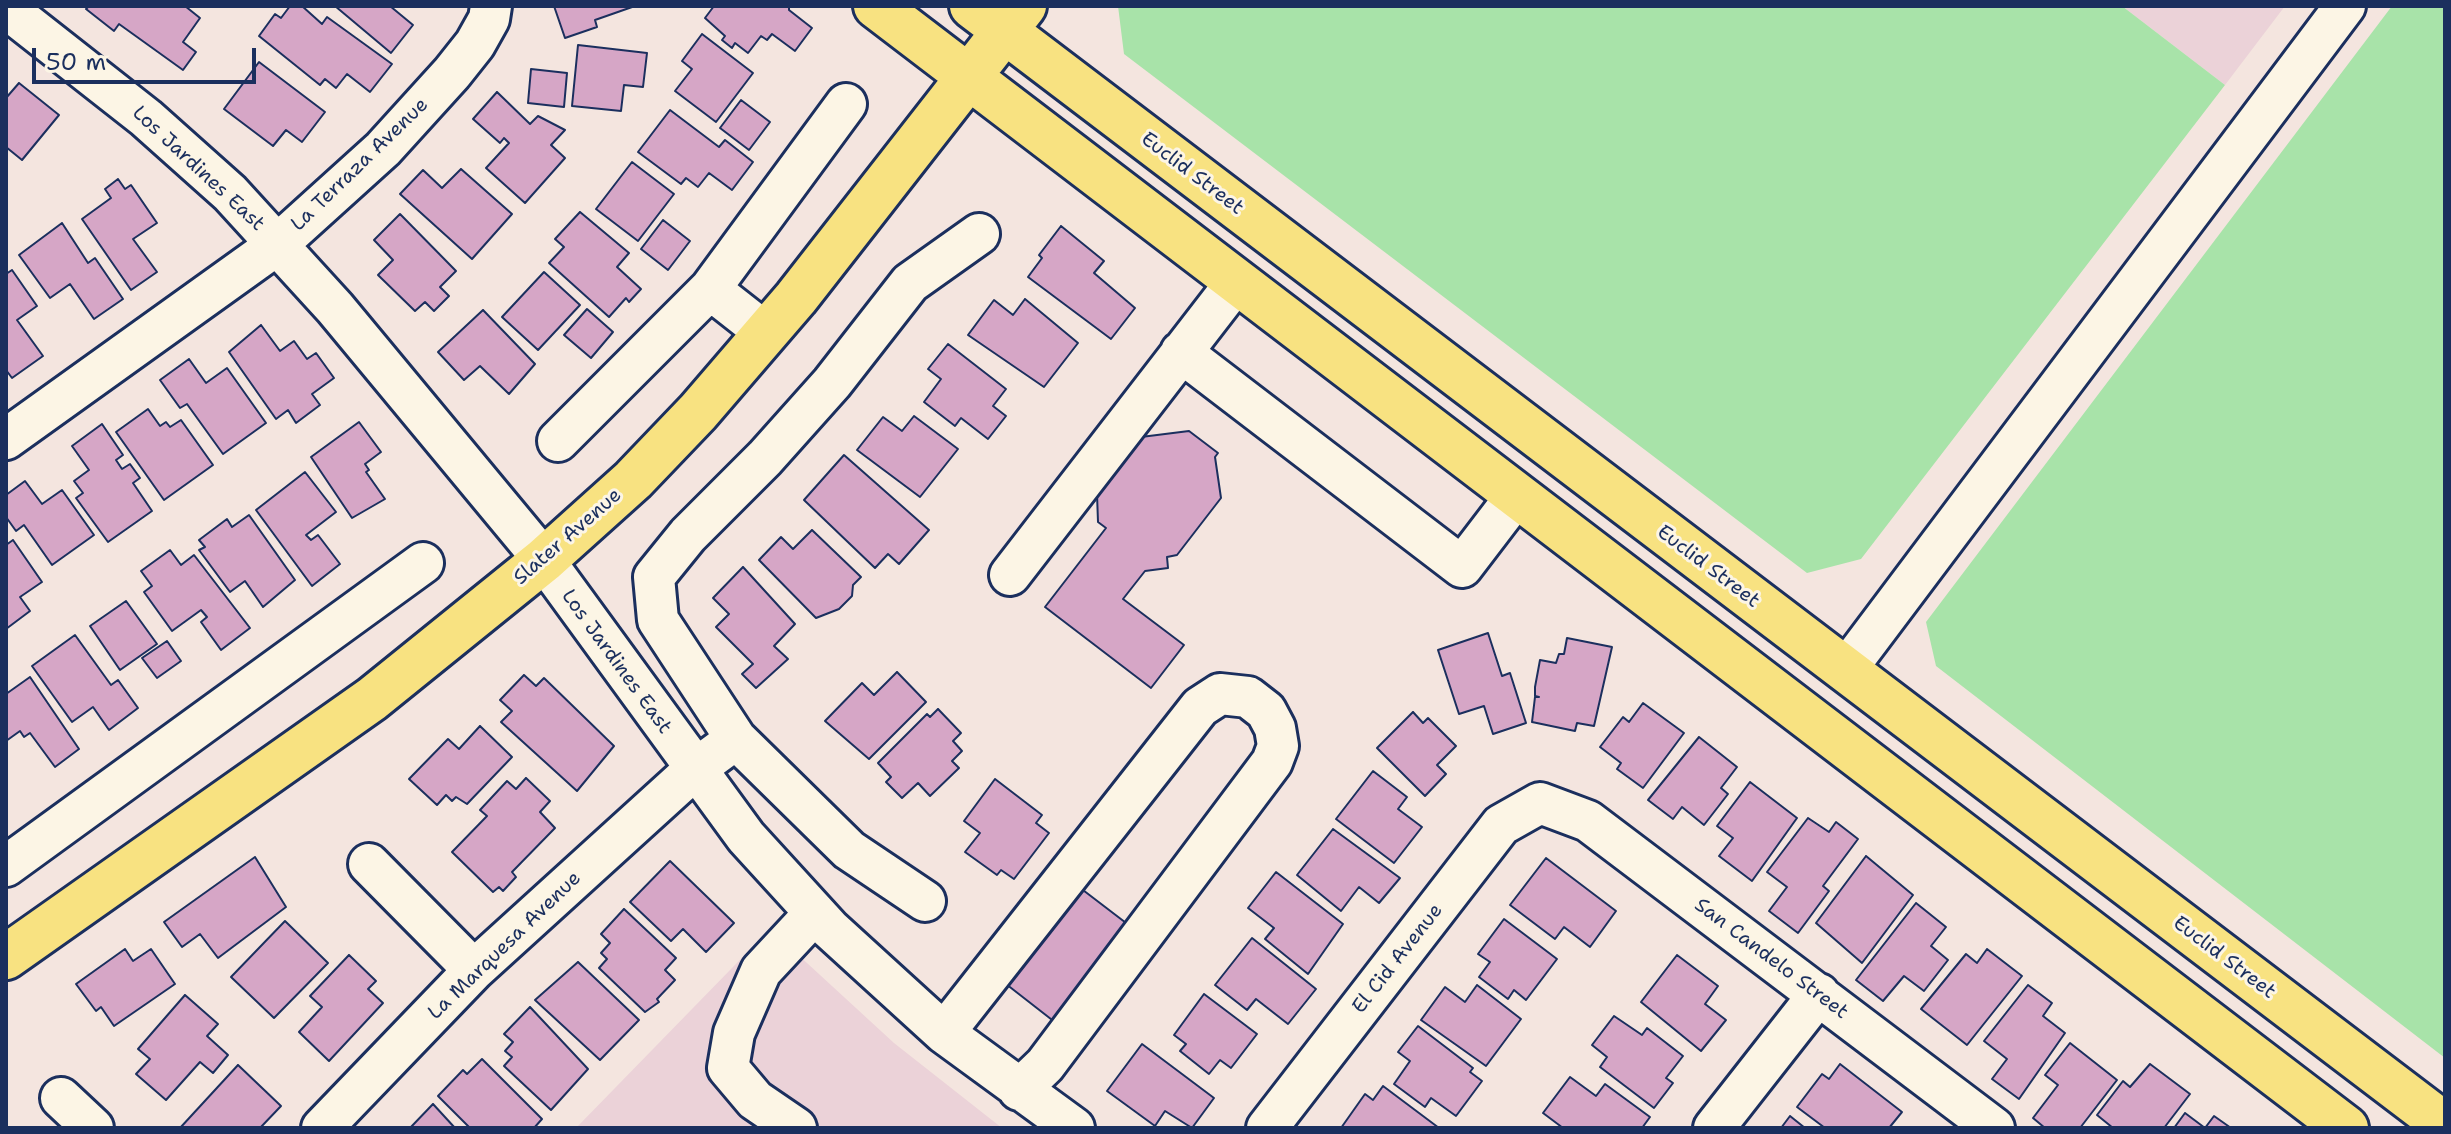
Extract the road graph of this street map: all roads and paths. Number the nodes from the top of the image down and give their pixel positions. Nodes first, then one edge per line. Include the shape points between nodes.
1 (491, 6) edge
2 (876, 6) edge
3 (6, 8) edge
4 (2338, 9) edge
5 (1000, 15) edge
6 (970, 78) junction
7 (846, 104) dead end
8 (979, 234) dead end
9 (278, 244) junction
10 (1237, 281) junction
11 (710, 289) junction
12 (766, 333) junction
13 (1181, 352) junction
14 (6, 439) edge
15 (558, 441) dead end
16 (1552, 448) junction
17 (1517, 495) junction
18 (544, 560) junction
19 (423, 563) dead end
20 (1010, 575) dead end
21 (1845, 671) junction
22 (736, 739) junction
23 (694, 770) junction
24 (1540, 803) joint
25 (369, 864) dead end
26 (6, 866) edge
27 (925, 901) dead end
28 (815, 913) junction
29 (8, 951) edge
30 (474, 970) junction
31 (1819, 994) junction
32 (944, 1033) junction
33 (1019, 1090) junction
34 (61, 1098) dead end
35 (1057, 1124) edge
36 (2445, 1125) edge
37 (93, 1128) edge
38 (322, 1128) edge
39 (796, 1128) edge
40 (1267, 1128) edge
41 (1714, 1128) edge
42 (1994, 1128) edge
43 (2346, 1128) edge

1 - 9 street, La Terraza Avenue via 489,19 452,73 383,149
2 - 6 main road
3 - 9 street, Los Jardines East via 146,118
4 - 21 street
5 - 6 main road, Slater Avenue
5 - 16 main road, Euclid Street
6 - 10 main road
6 - 12 main road, Slater Avenue
7 - 11 street
8 - 22 street via 910,283 832,383 654,577 658,620
9 - 14 street, La Terraza Avenue
9 - 18 street, Los Jardines East
10 - 13 street
10 - 17 main road
11 - 12 street
11 - 15 street
12 - 18 main road, Slater Avenue via 633,480
13 - 17 street via 1462,567
13 - 20 street
16 - 17 main road
16 - 21 main road, Euclid Street
17 - 43 main road
18 - 23 street, Los Jardines East
18 - 29 main road, Slater Avenue via 372,699
19 - 26 street
21 - 36 main road, Euclid Street
22 - 23 street, La Marquesa Avenue
22 - 27 street via 849,850
23 - 28 street, Los Jardines East
23 - 30 street, La Marquesa Avenue
24 - 31 street, San Candelo Street via 1588,821
24 - 40 street, El Cid Avenue via 1501,825
25 - 30 street
28 - 32 street, Los Jardines East
28 - 39 street via 761,971 734,1033 728,1068 755,1100
30 - 38 street, La Marquesa Avenue
31 - 41 street
31 - 42 street, San Candelo Street
32 - 33 street, Los Jardines East
32 - 33 street via 1200,707 1220,694 1248,697 1266,711 1275,728 1278,746 1272,762 1045,1065
33 - 35 street, Los Jardines East
34 - 37 street

